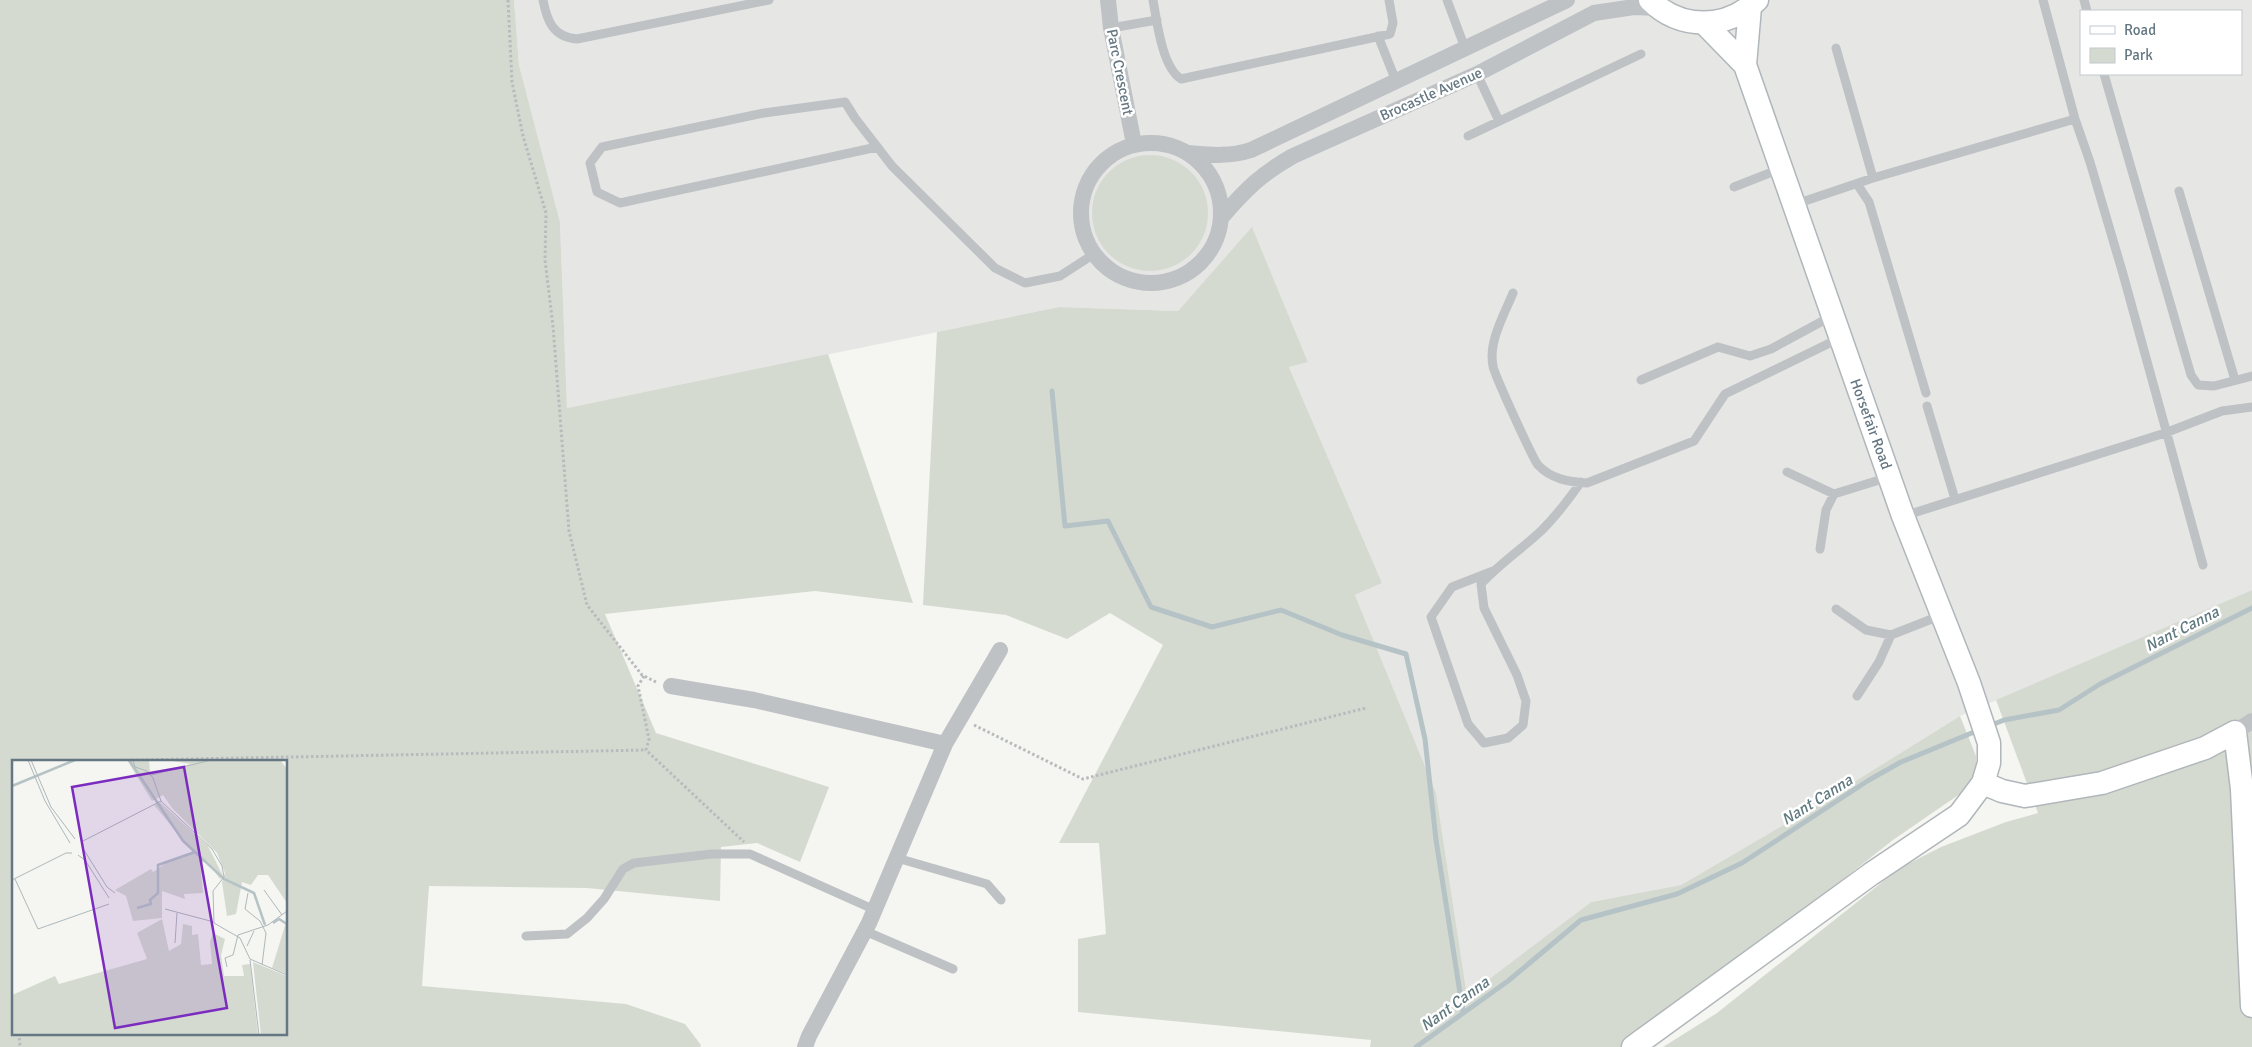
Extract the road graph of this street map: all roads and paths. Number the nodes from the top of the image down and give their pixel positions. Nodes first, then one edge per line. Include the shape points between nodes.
1 (508, 0) edge
2 (544, 0) edge
3 (769, 0) edge
4 (1108, 0) edge
5 (1153, 0) edge
6 (1389, 0) edge
7 (1447, 0) edge
8 (1567, 0) edge
9 (2043, 0) edge
10 (1654, 4) edge
11 (1753, 4) edge
12 (1157, 20) junction
13 (1705, 24) junction
14 (1111, 28) junction
15 (1378, 36) junction
16 (1465, 48) junction
17 (1836, 48) dead end
18 (1641, 54) dead end
19 (1745, 65) junction
20 (1477, 74) junction
21 (2104, 75) edge
22 (1396, 80) junction
23 (2075, 119) junction
24 (1499, 121) junction
25 (1468, 136) dead end
26 (1134, 144) junction
27 (878, 147) junction
28 (1189, 153) junction
29 (1780, 169) junction
30 (1873, 178) junction
31 (1857, 184) junction
32 (1734, 187) dead end
33 (2178, 191) dead end
34 (1793, 205) junction
35 (1221, 218) junction
36 (1094, 254) junction
37 (1513, 293) dead end
38 (1832, 316) junction
39 (1840, 338) junction
40 (2252, 376) edge
41 (1641, 380) dead end
42 (2234, 380) junction
43 (1926, 393) dead end
44 (1927, 406) dead end
45 (2252, 406) edge
46 (2165, 433) junction
47 (1787, 472) dead end
48 (1889, 477) junction
49 (1581, 482) junction
50 (1834, 494) junction
51 (1955, 500) junction
52 (1903, 516) junction
53 (1820, 549) dead end
54 (2203, 565) dead end
55 (1493, 571) junction
56 (1836, 610) dead end
57 (1942, 615) junction
58 (1891, 635) junction
59 (1000, 650) dead end
60 (644, 676) junction
61 (670, 686) joint
62 (1856, 696) dead end
63 (1366, 708) dead end
64 (960, 718) junction
65 (2247, 726) edge
66 (945, 744) junction
67 (646, 750) junction
68 (137, 760) edge
69 (1983, 783) junction
70 (750, 854) junction
71 (897, 858) junction
72 (1001, 900) dead end
73 (875, 910) junction
74 (865, 931) junction
75 (526, 936) dead end
76 (953, 970) dead end
77 (2252, 1006) edge
78 (19, 1034) edge
79 (20, 1047) edge
80 (805, 1047) edge
81 (1633, 1047) edge

1 - 60 path via 512,82 523,136 546,213 546,260 569,531 587,604
2 - 3 lane via 550,24 565,38 577,39
4 - 14 street, Parc Crescent
5 - 12 lane
6 - 15 lane via 1393,23 1390,34
7 - 16 lane
8 - 16 street, Brocastle Avenue
9 - 23 lane
10 - 13 street via 1680,20
10 - 20 street, Brocastle Avenue via 1594,13
11 - 13 street via 1729,19
11 - 19 street, Horsefair Road
12 - 14 lane
12 - 15 lane via 1164,51 1175,75 1181,79
13 - 19 street, Horsefair Road
14 - 26 street, Parc Crescent
15 - 22 lane
16 - 22 street, Brocastle Avenue
17 - 30 lane
18 - 24 lane
19 - 29 street, Horsefair Road
20 - 24 lane
20 - 35 street, Brocastle Avenue via 1293,156 1250,185
21 - 42 lane via 2191,375 2198,385 2214,386
22 - 28 street, Brocastle Avenue via 1251,150 1221,156
23 - 30 lane
23 - 46 lane via 2117,256
24 - 25 lane
26 - 28 street via 1172,145
26 - 36 street via 1117,151 1089,179 1081,217 1085,236
27 - 27 lane via 845,102 764,113 602,147 590,163 597,192 620,202
27 - 36 lane via 892,166 995,268 1025,283 1060,276
28 - 35 street via 1204,166 1214,181 1220,199
29 - 32 lane
29 - 34 street, Horsefair Road
30 - 31 lane
31 - 34 lane
31 - 43 lane via 1869,202
33 - 42 lane
34 - 38 street, Horsefair Road
35 - 36 street via 1217,237 1208,254 1179,277 1161,282 1123,277
37 - 49 lane via 1494,343 1493,367 1538,464 1554,477
38 - 39 street, Horsefair Road
38 - 41 lane via 1750,356 1718,347
39 - 48 street, Horsefair Road
39 - 49 lane via 1724,394 1694,441 1587,483
40 - 42 lane
44 - 51 lane
45 - 46 lane via 2222,411
46 - 51 lane
46 - 54 lane
47 - 50 lane
48 - 50 lane
48 - 52 street, Horsefair Road
49 - 55 lane via 1542,530
50 - 53 lane via 1826,510
51 - 52 lane
52 - 57 street, Horsefair Road
55 - 55 lane via 1481,584 1484,608 1526,701 1523,725 1508,738 1484,743 1468,724 1431,617 1452,587
56 - 58 lane via 1866,630
57 - 58 lane
57 - 69 street, Horsefair Road via 1989,743 1989,764
58 - 62 lane via 1879,662
59 - 64 street
60 - 61 path
60 - 67 path via 638,686 649,739
61 - 66 street via 754,700
63 - 64 path via 1083,779
64 - 66 street
65 - 69 street via 2205,748 2102,782 2025,796
65 - 77 street via 2240,758
66 - 71 street
67 - 68 path
67 - 70 path via 747,844
69 - 81 street via 1959,815 1871,874
70 - 73 lane
70 - 75 lane via 712,854 634,863 623,869 604,899 567,934
71 - 72 lane via 987,884
71 - 73 street
73 - 74 street
74 - 76 lane
74 - 80 street
78 - 79 path

